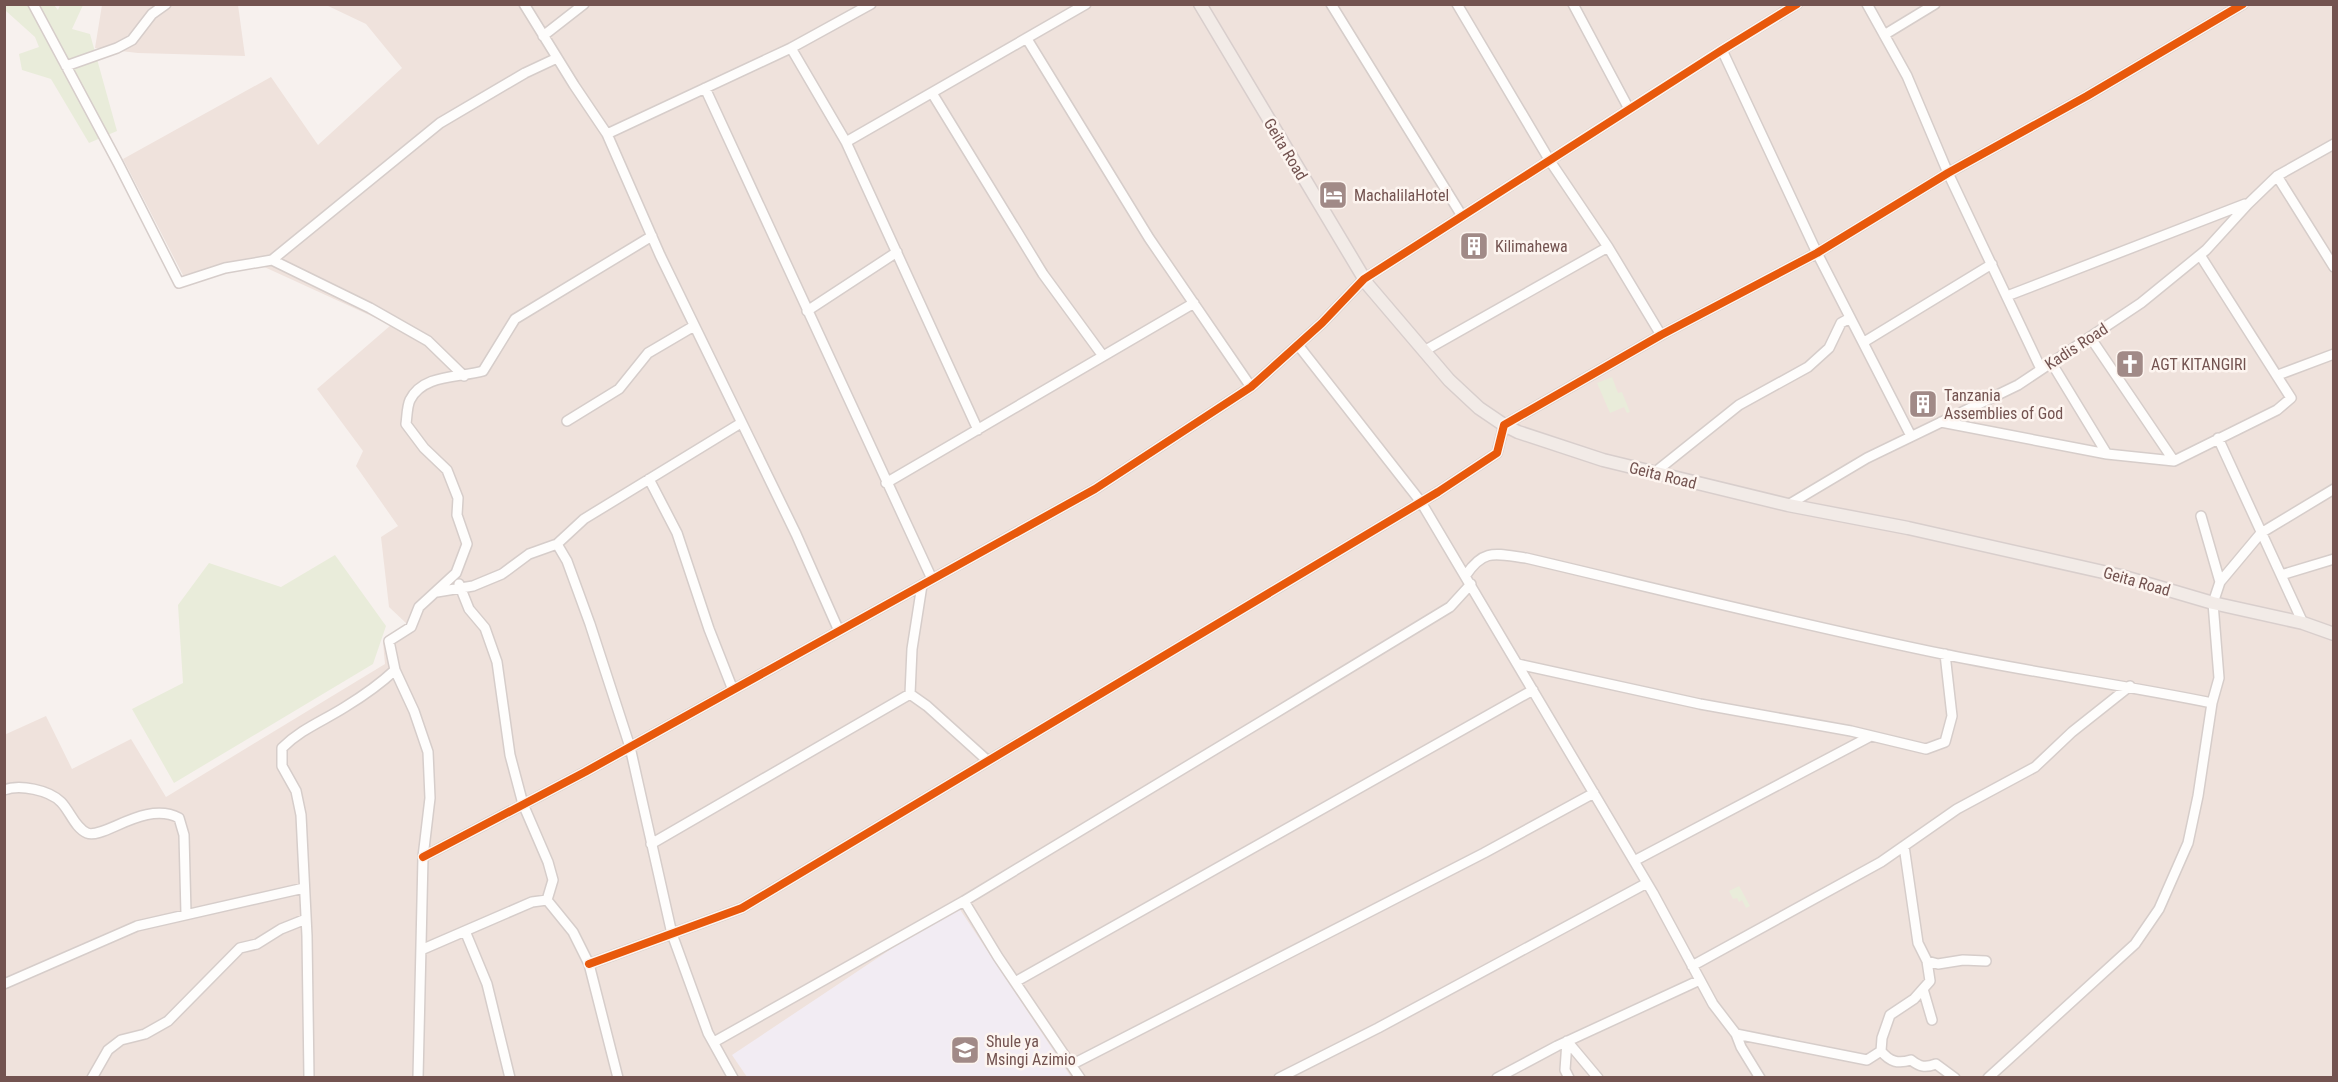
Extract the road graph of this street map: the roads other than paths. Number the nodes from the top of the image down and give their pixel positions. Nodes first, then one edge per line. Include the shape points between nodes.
1 (33, 4) edge
2 (166, 4) edge
3 (524, 4) edge
4 (584, 4) edge
5 (871, 4) edge
6 (1086, 4) edge
7 (1200, 4) edge
8 (1331, 4) edge
9 (1457, 4) edge
10 (1573, 4) edge
11 (1797, 4) edge
12 (1867, 4) edge
13 (1935, 4) edge
14 (2243, 4) edge
15 (1884, 35) junction
16 (543, 36) junction
17 (1027, 39) junction
18 (791, 48) junction
19 (1722, 50) junction
20 (557, 58) junction
21 (66, 66) junction
22 (705, 88) junction
23 (932, 93) junction
24 (1629, 109) junction
25 (607, 134) junction
26 (846, 142) junction
27 (2334, 144) edge
28 (1550, 161) junction
29 (1948, 173) junction
30 (2277, 176) junction
31 (2248, 204) junction
32 (1462, 216) junction
33 (652, 236) junction
34 (1608, 248) junction
35 (897, 252) junction
36 (1817, 253) junction
37 (2200, 255) junction
38 (272, 260) junction
39 (1992, 264) junction
40 (2334, 267) edge
41 (1364, 279) junction
42 (2007, 296) junction
43 (1194, 303) junction
44 (807, 311) junction
45 (1850, 318) junction
46 (694, 326) junction
47 (1661, 335) junction
48 (2090, 337) junction
49 (1864, 342) junction
50 (1298, 345) junction
51 (1424, 351) junction
52 (2334, 354) edge
53 (1103, 356) junction
54 (2050, 363) junction
55 (2041, 369) junction
56 (2278, 375) junction
57 (464, 376) junction
58 (1251, 387) junction
59 (567, 421) dead end
60 (1941, 422) junction
61 (741, 423) junction
62 (1504, 425) junction
63 (978, 430) junction
64 (1911, 436) junction
65 (2218, 438) junction
66 (2107, 454) junction
67 (2174, 461) junction
68 (1654, 473) junction
69 (649, 479) junction
70 (886, 483) junction
71 (2334, 489) edge
72 (1421, 502) junction
73 (1788, 505) junction
74 (2201, 516) dead end
75 (2262, 533) junction
76 (557, 544) junction
77 (2334, 559) edge
78 (456, 573) junction
79 (2281, 575) junction
80 (932, 579) junction
81 (1468, 579) junction
82 (2220, 582) junction
83 (922, 585) junction
84 (460, 587) junction
85 (434, 593) junction
86 (2213, 603) junction
87 (2302, 623) junction
88 (839, 631) junction
89 (2334, 634) edge
90 (1945, 654) junction
91 (1518, 664) junction
92 (395, 670) junction
93 (2130, 686) junction
94 (733, 690) junction
95 (1533, 690) junction
96 (910, 694) junction
97 (2212, 703) junction
98 (1871, 736) junction
99 (630, 747) junction
100 (988, 761) junction
101 (4, 790) edge
102 (1594, 793) junction
103 (523, 804) junction
104 (651, 844) junction
105 (1904, 846) junction
106 (423, 857) junction
107 (1634, 861) junction
108 (1647, 883) junction
109 (304, 888) junction
110 (547, 900) junction
111 (964, 901) junction
112 (186, 914) junction
113 (306, 918) junction
114 (465, 931) junction
115 (672, 934) junction
116 (421, 950) junction
117 (1926, 961) junction
118 (1986, 961) dead end
119 (590, 964) junction
120 (1692, 966) junction
121 (1700, 980) junction
122 (1015, 982) junction
123 (4, 984) edge
124 (1923, 989) junction
125 (1932, 1020) dead end
126 (1736, 1034) junction
127 (1567, 1041) junction
128 (714, 1042) junction
129 (1881, 1051) junction
130 (1071, 1065) junction
131 (92, 1077) edge
132 (309, 1077) edge
133 (418, 1077) edge
134 (510, 1077) edge
135 (618, 1077) edge
136 (733, 1077) edge
137 (1080, 1077) edge
138 (1279, 1077) edge
139 (1497, 1077) edge
140 (1569, 1077) edge
141 (1598, 1077) edge
142 (1760, 1077) edge
143 (1955, 1077) edge
144 (1988, 1077) edge

1 - 21 street
2 - 21 street via 152,14 132,40
3 - 16 street
4 - 16 street
5 - 18 street
6 - 17 street
7 - 41 main road, Geita Road
8 - 32 street
9 - 28 street
10 - 24 street
11 - 19 street
12 - 15 street
13 - 15 street
14 - 29 street
15 - 29 street via 1907,76
16 - 20 street
17 - 23 street
17 - 43 street via 1149,238
18 - 22 street
18 - 26 street
19 - 24 street
19 - 36 street
20 - 25 street
20 - 38 street via 440,123
21 - 38 street via 179,283 225,268
22 - 25 street
22 - 44 street
23 - 26 street
23 - 53 street via 1043,274
24 - 28 street
25 - 33 street
26 - 35 street
27 - 30 street, Kadis Road
28 - 32 street
28 - 34 street
29 - 36 street
29 - 39 street
30 - 31 street, Kadis Road
30 - 40 street
31 - 37 street, Kadis Road
31 - 42 street
32 - 41 street
33 - 46 street
33 - 57 street via 515,319 483,371
34 - 47 street
34 - 51 street
35 - 44 street
35 - 63 street
36 - 45 street
36 - 47 street
37 - 48 street, Kadis Road via 2141,303
37 - 56 street
38 - 57 street via 428,341
39 - 42 street
39 - 49 street
41 - 50 street
41 - 51 main road, Geita Road
42 - 55 street
43 - 53 street
43 - 58 street
44 - 70 street
45 - 49 street
45 - 68 street via 1841,323 1829,348 1808,367 1739,405
46 - 59 street via 648,353 619,389
46 - 61 street
47 - 62 street
48 - 54 street, Kadis Road
48 - 67 street
49 - 64 street
50 - 58 street
50 - 72 street
51 - 62 main road, Geita Road via 1479,408
52 - 56 street
53 - 63 street
54 - 55 street, Kadis Road
54 - 66 street
55 - 60 street, Kadis Road via 2018,385
56 - 65 street via 2291,398 2277,410
57 - 78 street via 437,378 420,387 409,401 406,424 447,470 458,498 457,515 467,544
58 - 80 street via 1095,489
60 - 64 street, Kadis Road
60 - 66 street
61 - 69 street
61 - 88 street
62 - 68 main road, Geita Road via 1603,460
62 - 72 street via 1497,453
63 - 70 street
64 - 73 street, Kadis Road
65 - 67 street
65 - 75 street
66 - 67 street
68 - 73 main road, Geita Road
69 - 76 street via 585,519
69 - 94 street via 677,533
70 - 80 street
71 - 75 street
72 - 81 street
72 - 100 street
73 - 86 main road, Geita Road via 2121,576
74 - 82 street
75 - 79 street
75 - 82 street
76 - 84 street via 529,554 502,574
76 - 99 street via 590,624
77 - 79 street
78 - 84 street
78 - 85 street
79 - 87 street
80 - 83 street
81 - 90 street via 1476,560 1494,554 1526,558
81 - 91 street
81 - 111 street via 1450,607
82 - 86 street
83 - 88 street
83 - 96 street
84 - 85 street
84 - 103 street via 469,609 485,628 497,662 510,755
85 - 92 street via 419,607 411,627 389,641
86 - 87 main road, Geita Road
86 - 97 street via 2219,678
87 - 89 main road, Geita Road
88 - 94 street
90 - 93 street via 2047,675
90 - 98 street via 1952,716 1945,742 1926,749
91 - 95 street
91 - 98 street
92 - 106 street via 428,752 430,798
92 - 109 street via 345,707 297,734 282,748 282,766 296,790 301,815
93 - 97 street
93 - 105 street via 2072,732 2036,767 1957,809
94 - 99 street
95 - 102 street
95 - 122 street
96 - 100 street
96 - 104 street
97 - 144 street via 2188,843 2159,909 2135,944
98 - 107 street
99 - 103 street
99 - 104 street
100 - 115 street via 742,908
101 - 112 street via 24,788 60,801 76,823 93,835 154,813 170,813 179,818 186,858
102 - 107 street
102 - 130 street
103 - 106 street
103 - 110 street via 553,880
104 - 115 street
105 - 117 street via 1918,943
105 - 120 street
106 - 116 street
107 - 108 street
108 - 120 street
108 - 138 street
109 - 112 street
109 - 113 street
110 - 114 street via 532,902
110 - 119 street via 573,932
111 - 122 street
111 - 128 street
112 - 123 street via 137,926
113 - 131 street via 257,944 240,948 168,1021 145,1034 121,1040 108,1050
113 - 132 street
114 - 116 street
114 - 134 street via 487,984
115 - 119 street
115 - 128 street
116 - 133 street
117 - 118 street
117 - 124 street via 1930,981
119 - 135 street
120 - 121 street
121 - 126 street
121 - 127 street
122 - 130 street
124 - 125 street
124 - 129 street via 1890,1015
126 - 129 street via 1867,1060
126 - 142 street
127 - 139 street
127 - 140 street via 1564,1070
127 - 141 street
128 - 136 street
129 - 143 street via 1888,1060 1901,1063 1911,1059 1918,1066 1928,1067 1936,1064
130 - 137 street

